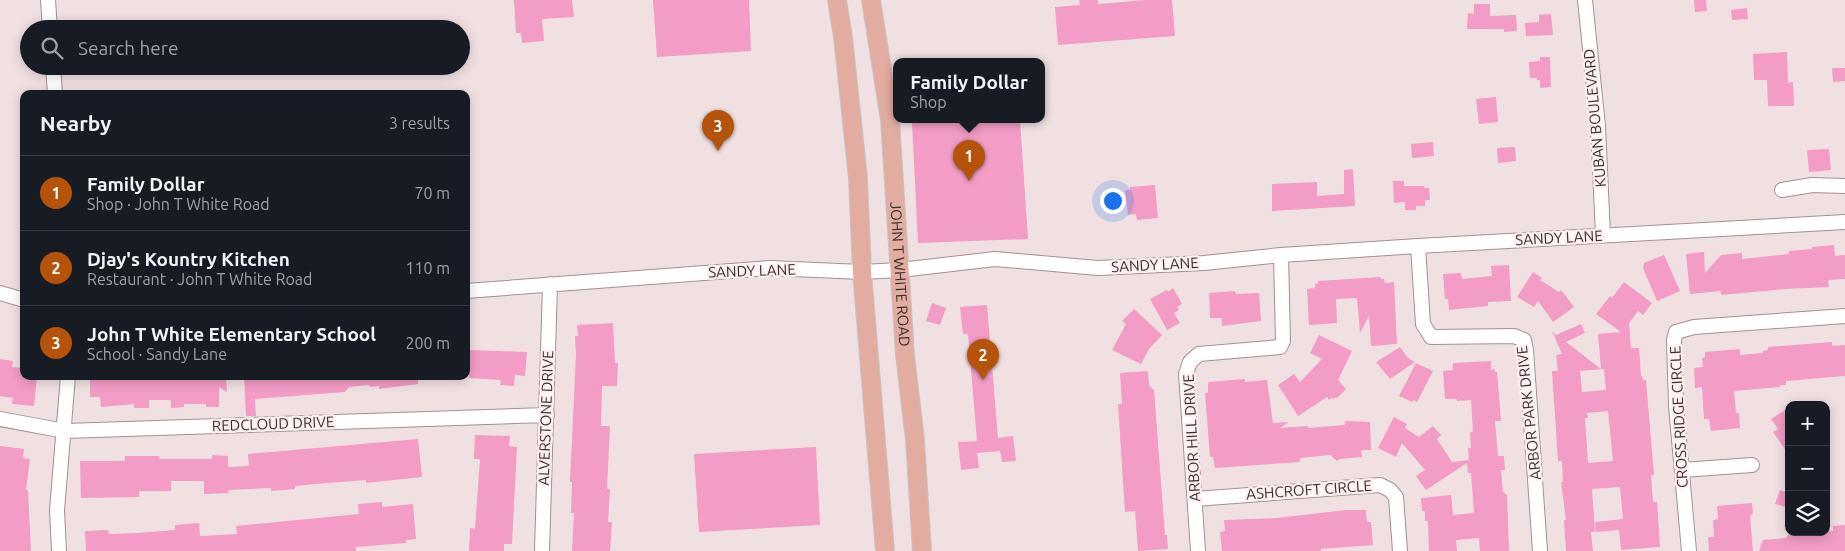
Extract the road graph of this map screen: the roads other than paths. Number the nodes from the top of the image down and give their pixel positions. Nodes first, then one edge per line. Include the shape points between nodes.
1 (48, 0) edge
2 (837, 0) edge
3 (870, 0) edge
4 (1585, 0) edge
5 (49, 20) edge
6 (54, 75) edge
7 (55, 90) edge
8 (1845, 186) edge
9 (1782, 190) dead end
10 (1845, 222) edge
11 (1603, 235) junction
12 (1418, 246) junction
13 (1281, 255) junction
14 (900, 270) junction
15 (862, 272) junction
16 (550, 284) junction
17 (470, 291) edge
18 (0, 293) edge
19 (20, 299) edge
20 (1845, 316) edge
21 (68, 380) edge
22 (547, 415) junction
23 (0, 419) edge
24 (65, 431) junction
25 (1752, 465) dead end
26 (1682, 470) junction
27 (1195, 499) junction
28 (59, 551) edge
29 (542, 551) edge
30 (885, 551) edge
31 (922, 551) edge
32 (1198, 551) edge
33 (1400, 551) edge
34 (1540, 551) edge
35 (1689, 551) edge

1 - 5 street
2 - 15 main road via 858,178
3 - 14 main road, JOHN T WHITE ROAD via 890,120
4 - 11 street, KUBAN BOULEVARD via 1598,126
6 - 7 street
8 - 9 street via 1812,185
10 - 11 street, SANDY LANE
11 - 12 street, SANDY LANE
12 - 13 street, SANDY LANE
12 - 34 street, ARBOR PARK DRIVE via 1423,324 1431,337 1514,336 1524,340
13 - 14 street, SANDY LANE via 1204,263 1098,268 995,259
13 - 27 street, ARBOR HILL DRIVE via 1283,342 1280,347 1199,354 1190,362 1186,374
14 - 15 street, SANDY LANE
14 - 31 main road, JOHN T WHITE ROAD
15 - 16 street, SANDY LANE via 770,268
15 - 30 main road
16 - 17 street, SANDY LANE
16 - 22 street, ALVERSTONE DRIVE
18 - 19 street
20 - 26 street, CROSS RIDGE CIRCLE via 1694,327 1676,332 1676,406
21 - 24 street
22 - 24 street, REDCLOUD DRIVE
22 - 29 street, ALVERSTONE DRIVE
23 - 24 street, REDCLOUD DRIVE
24 - 28 street via 57,510
25 - 26 street
26 - 35 street, CROSS RIDGE CIRCLE
27 - 32 street, ARBOR HILL DRIVE
27 - 33 street, ASHCROFT CIRCLE via 1380,485 1396,497

